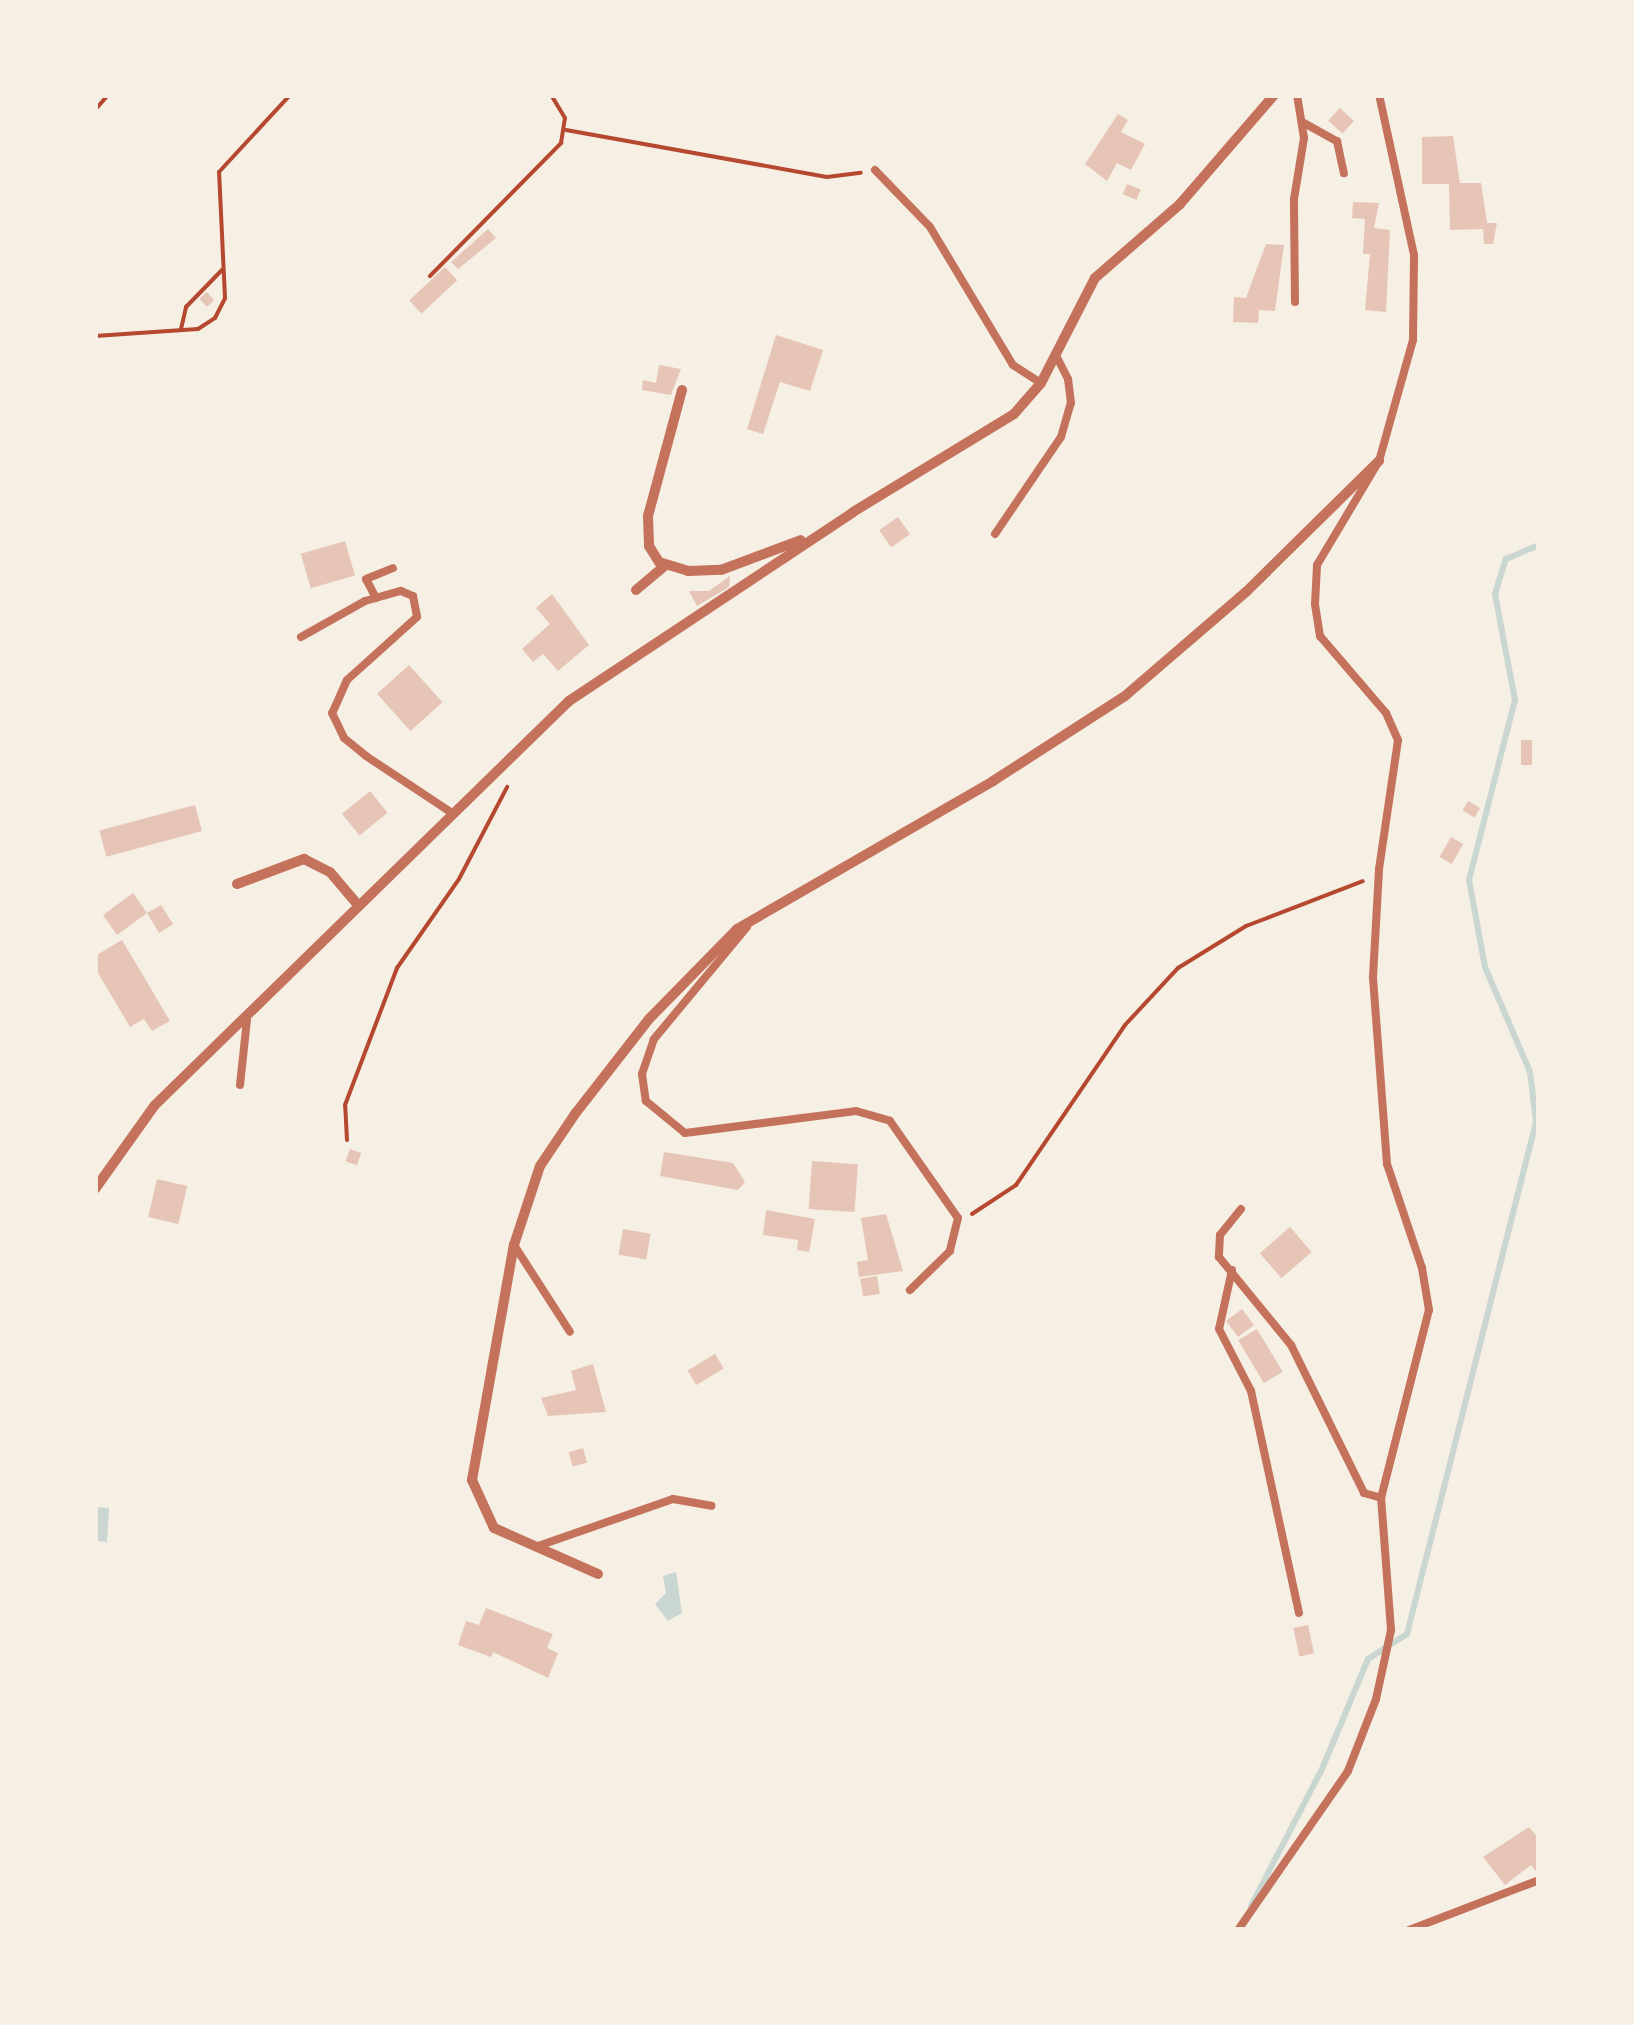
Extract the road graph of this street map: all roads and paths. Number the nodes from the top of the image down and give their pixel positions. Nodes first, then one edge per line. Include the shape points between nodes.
1 (108, 95) edge
2 (290, 95) edge
3 (551, 95) edge
4 (1274, 95) edge
5 (1297, 95) edge
6 (1379, 95) edge
7 (95, 110) edge
8 (1304, 123) junction
9 (566, 130) junction
10 (875, 170) joint
11 (1344, 173) dead end
12 (223, 269) junction
13 (430, 276) dead end
14 (1295, 302) dead end
15 (181, 330) junction
16 (95, 336) edge
17 (1055, 354) junction
18 (1041, 383) junction
19 (682, 390) dead end
20 (1379, 461) junction
21 (837, 523) junction
22 (995, 534) dead end
23 (666, 564) junction
24 (393, 568) dead end
25 (636, 590) dead end
26 (376, 598) junction
27 (301, 637) dead end
28 (510, 757) junction
29 (452, 813) junction
30 (1379, 869) junction
31 (236, 884) dead end
32 (357, 904) junction
33 (764, 909) junction
34 (247, 1019) junction
35 (240, 1085) dead end
36 (348, 1140) dead end
37 (95, 1189) edge
38 (1241, 1208) dead end
39 (958, 1218) junction
40 (514, 1245) junction
41 (1232, 1270) junction
42 (910, 1290) dead end
43 (570, 1332) dead end
44 (1381, 1498) junction
45 (711, 1506) dead end
46 (538, 1546) junction
47 (598, 1574) dead end
48 (1299, 1613) dead end
49 (1539, 1880) edge
50 (1238, 1930) edge
51 (1409, 1930) edge

1 - 7 path
2 - 12 path via 219,172
3 - 9 path
4 - 17 street via 1180,204 1095,278
5 - 8 lane
6 - 20 lane via 1414,255 1414,340
8 - 11 lane via 1337,140
8 - 14 lane via 1294,199
9 - 10 path via 827,176
9 - 13 path via 557,149
10 - 18 lane via 939,240 1014,364
12 - 15 path via 186,307
12 - 15 path via 222,309 207,325
15 - 16 path
17 - 18 street
17 - 22 lane via 1071,403 1061,436
18 - 21 street via 1014,414
19 - 23 street via 648,516 649,546
20 - 30 lane via 1317,565 1316,604 1320,636 1386,713 1398,740
20 - 33 street via 1199,636 1112,705 924,822
21 - 23 street via 721,570
21 - 28 street via 569,701
23 - 25 street
24 - 26 lane via 366,579
26 - 27 lane
26 - 29 lane via 407,592 416,601 417,617 339,690 332,702 335,723 389,775
28 - 29 street
28 - 36 path via 496,812 397,968 345,1105
29 - 32 street
30 - 39 path via 1339,892 1246,926 1178,968 1125,1025 1016,1185 996,1203
30 - 44 lane via 1373,977 1387,1164 1429,1310
31 - 32 street via 304,859 330,872
32 - 34 street
33 - 39 lane via 654,1039 642,1074 646,1101 686,1134 789,1117 880,1116 906,1138
33 - 40 street via 687,974 612,1064 540,1166
34 - 35 lane
34 - 37 street via 155,1105
38 - 41 lane via 1220,1235 1219,1257
39 - 42 lane via 950,1251
40 - 43 lane
40 - 46 street via 472,1480 494,1528
41 - 44 lane via 1292,1345 1364,1493
41 - 48 lane via 1219,1329 1251,1391
44 - 50 lane via 1390,1630 1376,1700 1348,1771
45 - 46 lane via 672,1499
46 - 47 street
49 - 51 lane

